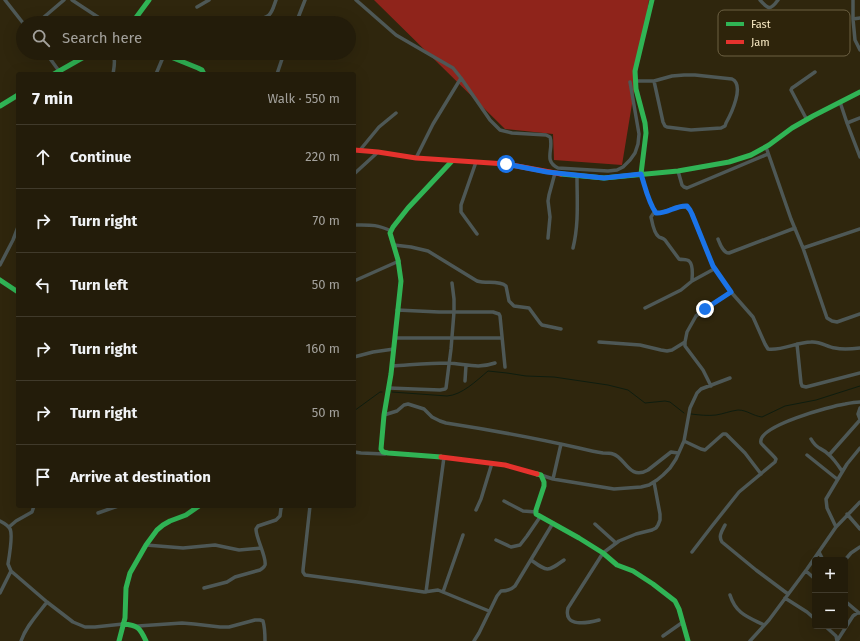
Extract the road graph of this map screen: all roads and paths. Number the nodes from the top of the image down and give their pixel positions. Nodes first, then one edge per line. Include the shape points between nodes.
1 (5, 0) edge
2 (64, 0) edge
3 (72, 0) edge
4 (149, 0) edge
5 (209, 0) edge
6 (276, 0) edge
7 (306, 0) edge
8 (356, 0) edge
9 (652, 0) edge
10 (760, 0) edge
11 (778, 0) edge
12 (853, 0) edge
13 (197, 8) dead end
14 (18, 16) edge
15 (45, 16) edge
16 (96, 16) edge
17 (138, 16) edge
18 (268, 16) edge
19 (299, 16) edge
20 (860, 18) edge
21 (853, 19) junction
22 (860, 50) edge
23 (51, 60) edge
24 (79, 60) edge
25 (114, 60) edge
26 (161, 60) edge
27 (177, 60) edge
28 (282, 60) edge
29 (182, 62) joint
30 (60, 71) joint
31 (112, 72) edge
32 (157, 72) edge
33 (204, 72) edge
34 (278, 72) edge
35 (816, 72) dead end
36 (461, 78) junction
37 (654, 81) junction
38 (633, 82) junction
39 (860, 92) edge
40 (16, 98) edge
41 (840, 102) junction
42 (0, 106) edge
43 (396, 113) dead end
44 (860, 118) edge
45 (807, 120) junction
46 (847, 123) junction
47 (766, 147) junction
48 (357, 150) edge
49 (378, 152) junction
50 (768, 154) junction
51 (860, 157) edge
52 (416, 158) junction
53 (452, 161) junction
54 (476, 162) junction
55 (678, 171) junction
56 (356, 172) edge
57 (555, 173) junction
58 (641, 174) junction
59 (577, 176) junction
60 (655, 211) junction
61 (356, 225) edge
62 (795, 228) junction
63 (860, 229) edge
64 (391, 231) junction
65 (16, 232) edge
66 (477, 234) dead end
67 (548, 238) dead end
68 (718, 239) dead end
69 (394, 245) junction
70 (573, 248) dead end
71 (803, 248) junction
72 (399, 261) junction
73 (0, 265) edge
74 (714, 268) junction
75 (0, 280) edge
76 (356, 280) edge
77 (692, 281) junction
78 (452, 282) dead end
79 (16, 291) edge
80 (731, 292) junction
81 (645, 308) dead end
82 (397, 310) junction
83 (454, 312) junction
84 (860, 314) edge
85 (561, 329) dead end
86 (395, 338) junction
87 (452, 338) junction
88 (502, 338) junction
89 (599, 342) dead end
90 (685, 342) junction
91 (797, 344) junction
92 (860, 348) edge
93 (394, 349) junction
94 (356, 356) edge
95 (449, 363) junction
96 (495, 363) dead end
97 (466, 365) junction
98 (392, 366) junction
99 (505, 367) dead end
100 (860, 373) edge
101 (730, 378) dead end
102 (465, 382) dead end
103 (711, 386) junction
104 (389, 388) junction
105 (860, 402) edge
106 (860, 408) edge
107 (384, 414) junction
108 (860, 419) edge
109 (811, 439) dead end
110 (684, 441) junction
111 (561, 444) junction
112 (860, 448) edge
113 (356, 452) edge
114 (678, 453) junction
115 (388, 454) junction
116 (807, 455) dead end
117 (829, 455) junction
118 (444, 458) junction
119 (492, 463) junction
120 (759, 471) junction
121 (842, 471) junction
122 (541, 475) junction
123 (553, 479) junction
124 (837, 479) junction
125 (654, 482) junction
126 (504, 501) dead end
127 (860, 502) edge
128 (33, 508) edge
129 (113, 508) edge
130 (196, 508) edge
131 (281, 508) edge
132 (310, 508) edge
133 (476, 510) dead end
134 (536, 512) junction
135 (98, 514) dead end
136 (847, 514) junction
137 (540, 517) junction
138 (0, 521) edge
139 (553, 523) junction
140 (595, 524) dead end
141 (725, 525) dead end
142 (9, 527) junction
143 (836, 527) junction
144 (860, 529) edge
145 (463, 535) dead end
146 (496, 540) dead end
147 (616, 543) junction
148 (146, 545) junction
149 (860, 547) edge
150 (260, 548) junction
151 (692, 552) dead end
152 (819, 552) junction
153 (603, 553) junction
154 (822, 557) edge
155 (848, 557) edge
156 (531, 560) junction
157 (564, 560) dead end
158 (11, 570) junction
159 (806, 571) junction
160 (812, 577) edge
161 (204, 588) dead end
162 (426, 592) junction
163 (443, 592) junction
164 (0, 593) edge
165 (788, 594) junction
166 (730, 595) dead end
167 (785, 598) junction
168 (47, 602) junction
169 (848, 604) edge
170 (489, 611) junction
171 (860, 613) edge
172 (812, 616) edge
173 (599, 620) dead end
174 (683, 622) junction
175 (123, 624) junction
176 (764, 625) junction
177 (138, 626) junction
178 (828, 629) edge
179 (663, 636) dead end
180 (21, 641) edge
181 (119, 641) edge
182 (146, 641) edge
183 (265, 641) edge
184 (474, 641) edge
185 (688, 641) edge
186 (750, 641) edge
187 (837, 641) edge

1 - 14 street
2 - 15 street
3 - 16 street
4 - 17 street
5 - 13 street
6 - 18 street
7 - 19 street
8 - 36 street via 396,35 453,68
9 - 38 street
10 - 11 street via 768,8
12 - 21 street
20 - 21 street
21 - 22 street via 855,40
23 - 30 street
24 - 30 street
25 - 31 street
26 - 32 street
27 - 29 street
28 - 34 street
29 - 33 street
35 - 45 street via 791,90
36 - 38 street via 500,130 550,137 553,166 608,171 623,167 635,153 638,144
36 - 52 street
37 - 37 street via 663,122 667,127 691,130 721,128 725,126 736,103 737,85 732,79 684,75
37 - 38 street
38 - 58 street via 646,133
39 - 41 street
40 - 42 street
41 - 45 street
41 - 46 street
43 - 48 street
44 - 46 street
45 - 47 street
46 - 51 street
47 - 50 street
47 - 55 street via 729,162
48 - 49 street
49 - 52 street
49 - 56 street
50 - 55 street via 687,188 682,185
50 - 62 street
52 - 53 street
53 - 54 street
53 - 64 street via 399,218
54 - 57 street via 506,164
54 - 66 street via 460,208
55 - 58 street
57 - 59 street
57 - 67 street via 548,201
58 - 59 street via 604,178
58 - 60 street
59 - 70 street via 577,226
60 - 74 street via 662,213 687,206
60 - 77 street via 651,217 657,236 666,240 679,259 689,261 692,267
61 - 64 street via 375,225
62 - 68 street via 727,253
62 - 71 street
63 - 71 street
64 - 69 street
65 - 73 street
69 - 72 street
69 - 85 street via 428,251 481,282 504,284 510,304 529,308 542,325
71 - 84 street via 827,318 837,322
72 - 76 street
72 - 82 street via 401,271
74 - 77 street
74 - 80 street
75 - 79 street
77 - 81 street via 681,290
78 - 83 street
80 - 90 street via 696,316 687,332
80 - 91 street via 753,317 768,349
82 - 83 street
82 - 86 street
83 - 87 street
83 - 88 street via 497,313 500,316
86 - 87 street
86 - 93 street
87 - 88 street
87 - 95 street
88 - 99 street
89 - 90 street via 672,350
90 - 103 street via 685,346 703,370
91 - 92 street via 817,342 836,349
91 - 100 street via 802,386
93 - 94 street
93 - 98 street
95 - 97 street
95 - 98 street
95 - 104 street via 445,389
96 - 97 street via 487,366
97 - 102 street
98 - 104 street
101 - 103 street
103 - 110 street via 697,393 690,408
104 - 107 street
105 - 120 street via 796,417 765,433 761,444 776,460
106 - 108 street
107 - 111 street via 397,412 408,404 424,409 432,417 446,422
107 - 115 street via 381,449
108 - 117 street
109 - 117 street
110 - 114 street
110 - 120 street via 705,450 723,434 729,435
111 - 114 street via 616,455 627,467 641,473 669,453
111 - 123 street
112 - 121 street
113 - 115 street
114 - 125 street via 670,468
115 - 118 street
116 - 124 street
117 - 121 street
118 - 119 street
118 - 162 street
119 - 122 street
119 - 133 street
120 - 151 street
121 - 124 street
122 - 123 street
122 - 134 street via 544,486
123 - 125 street via 614,489 641,487
124 - 143 street via 826,501 828,513
125 - 147 street via 660,514 658,525 652,530
126 - 134 street via 523,511
127 - 136 street
128 - 142 street via 32,512
129 - 135 street
130 - 148 street via 163,525
131 - 150 street via 280,516 276,520 256,529
132 - 162 street via 303,570 305,575
134 - 137 street
136 - 143 street
136 - 144 street
137 - 139 street
137 - 146 street via 520,545 511,547
138 - 142 street
139 - 153 street
139 - 156 street
140 - 147 street
141 - 165 street via 720,536 722,542
142 - 158 street via 11,532 8,564
143 - 152 street
145 - 163 street
147 - 153 street
148 - 150 street via 183,548 215,545 239,550
148 - 175 street via 130,573
149 - 155 street
150 - 161 street via 265,562 263,568
152 - 154 street
152 - 159 street
153 - 173 street via 567,610 569,618 577,623
153 - 174 street via 617,565 633,571 675,601
156 - 157 street via 547,569
156 - 170 street via 513,588 499,592
158 - 164 street
158 - 168 street
159 - 160 street
159 - 165 street
162 - 163 street
163 - 170 street
165 - 167 street
166 - 176 street via 739,611
167 - 172 street
167 - 176 street
168 - 175 street via 74,622 86,627
168 - 180 street
169 - 171 street
170 - 184 street
171 - 187 street via 854,616
174 - 179 street
174 - 185 street
175 - 177 street
175 - 181 street
176 - 186 street
177 - 182 street
177 - 183 street via 182,623 229,627 260,620 264,625
178 - 187 street via 836,636

